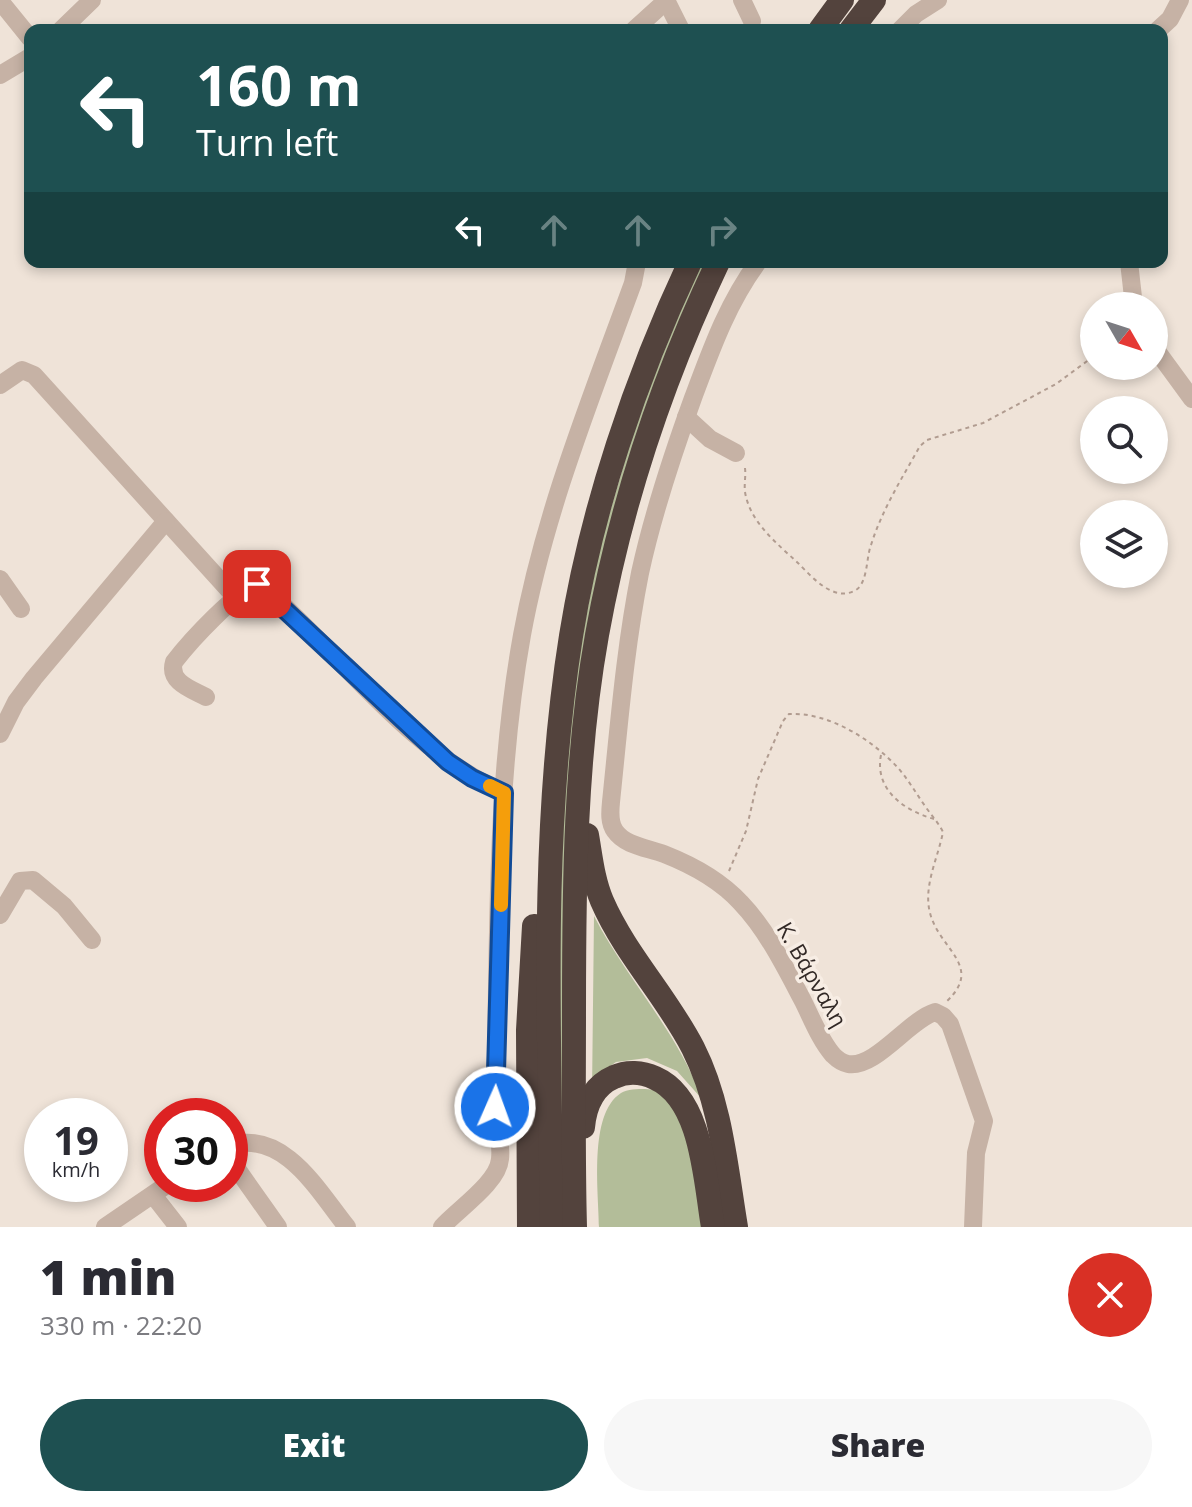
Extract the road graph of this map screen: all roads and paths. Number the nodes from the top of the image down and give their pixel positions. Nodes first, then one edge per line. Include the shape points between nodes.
1 (92, 0) edge
2 (666, 0) edge
3 (742, 0) edge
4 (842, 0) edge
5 (874, 0) edge
6 (938, 0) edge
7 (1180, 0) edge
8 (0, 1) edge
9 (752, 21) dead end
10 (67, 24) edge
11 (640, 24) edge
12 (678, 24) edge
13 (824, 24) edge
14 (856, 24) edge
15 (906, 24) edge
16 (1165, 24) edge
17 (24, 31) edge
18 (24, 61) edge
19 (0, 75) edge
20 (636, 268) edge
21 (687, 268) edge
22 (715, 268) edge
23 (754, 268) edge
24 (1130, 268) edge
25 (1132, 292) edge
26 (1080, 366) edge
27 (1168, 366) edge
28 (0, 385) edge
29 (1192, 399) edge
30 (686, 417) junction
31 (736, 453) joint
32 (166, 521) junction
33 (0, 579) edge
34 (236, 598) junction
35 (21, 609) dead end
36 (564, 682) junction
37 (589, 684) junction
38 (206, 697) dead end
39 (2, 723) edge
40 (881, 754) junction
41 (504, 793) junction
42 (937, 820) junction
43 (724, 887) junction
44 (0, 915) edge
45 (92, 940) dead end
46 (935, 1012) junction
47 (248, 1142) edge
48 (248, 1184) edge
49 (144, 1201) edge
50 (158, 1202) edge
51 (574, 1222) edge
52 (105, 1227) edge
53 (178, 1227) edge
54 (278, 1227) edge
55 (347, 1227) edge
56 (442, 1227) edge
57 (529, 1227) edge
58 (552, 1227) edge
59 (713, 1227) edge
60 (736, 1227) edge
61 (973, 1227) edge

1 - 10 street
2 - 11 street
2 - 12 street
3 - 9 street
4 - 13 highway
5 - 14 highway
6 - 15 street
7 - 16 street
8 - 17 street
18 - 19 street
20 - 41 street via 535,576 514,690
21 - 36 highway via 616,454 585,567
22 - 37 highway via 681,345 640,462 608,579
23 - 30 street via 722,322
24 - 25 street
26 - 31 path via 983,423 920,446 881,518 864,579 851,592 830,591 818,583 767,533 752,513 744,488 745,466
27 - 29 street
28 - 32 street via 22,370 34,375
30 - 31 street
30 - 43 street, Κ. Βάρναλη via 654,516 630,631 610,813 618,835
32 - 34 street
32 - 39 street
33 - 35 street
34 - 38 street via 172,665 176,679
34 - 41 street via 261,585 448,762
36 - 57 highway via 541,832 531,970
36 - 58 highway via 550,870
37 - 51 highway via 575,870
37 - 60 highway via 587,834 594,879 613,921 694,1049 719,1127
40 - 42 path
40 - 42 path via 882,779 891,795 904,807
40 - 43 path via 831,720 789,714 758,779 746,831
41 - 56 street via 495,1107 500,1157 493,1178
42 - 46 path via 943,832 932,875 930,913 963,970 962,984
43 - 46 street, Κ. Βάρναλη via 743,904 832,1054 845,1064 869,1059
44 - 45 street via 20,881 33,880
46 - 61 street via 950,1024 984,1121 976,1153
47 - 55 street via 284,1154
48 - 54 street
49 - 52 street
50 - 53 street
51 - 59 highway via 590,1098 604,1082 639,1073 674,1090 687,1109

